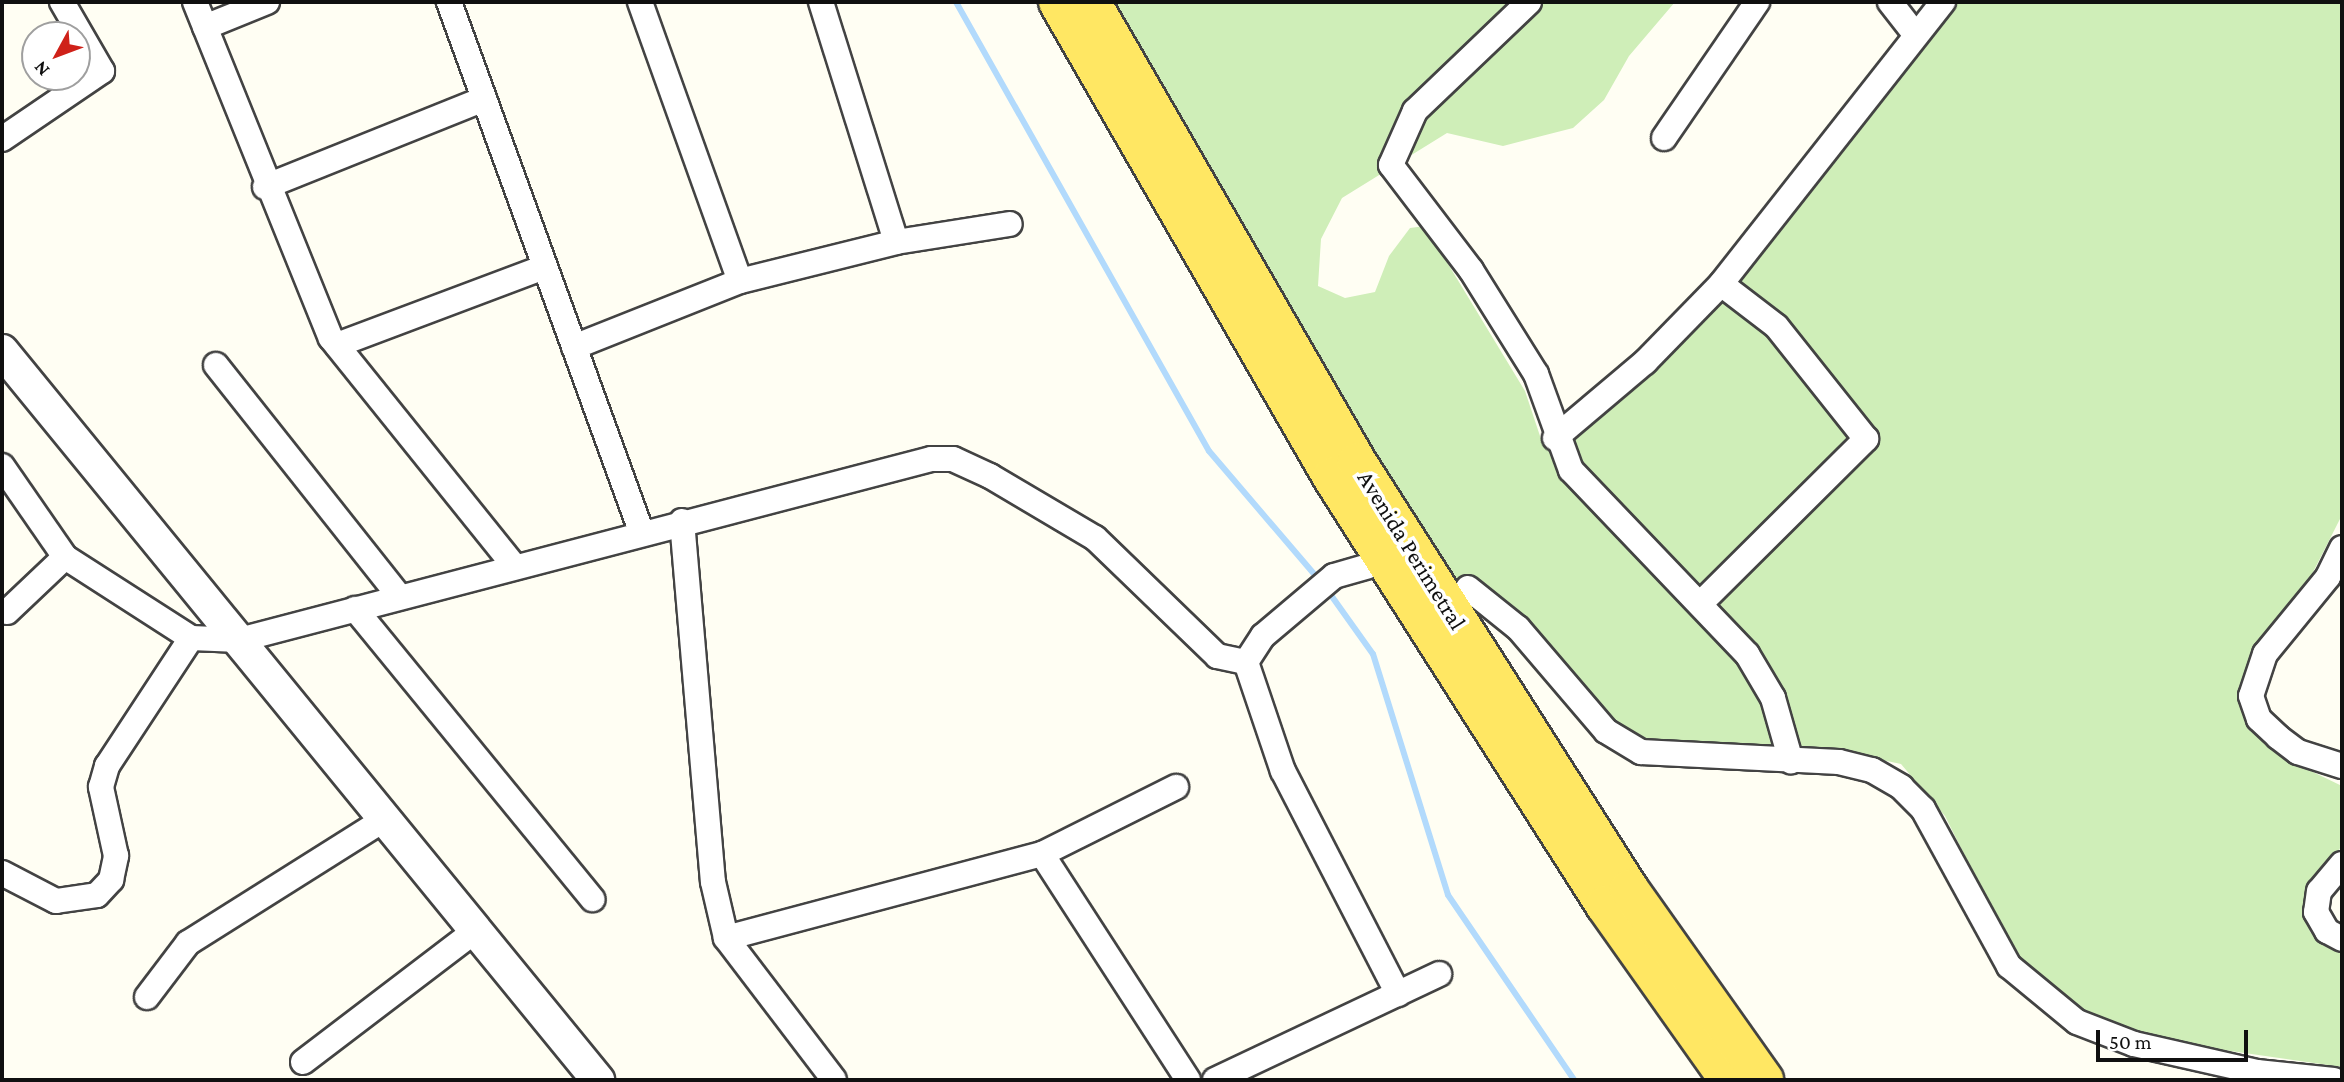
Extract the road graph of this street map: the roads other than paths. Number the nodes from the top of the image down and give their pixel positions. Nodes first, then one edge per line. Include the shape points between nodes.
1 (62, 2) edge
2 (195, 2) edge
3 (267, 2) edge
4 (449, 2) edge
5 (639, 2) edge
6 (821, 2) edge
7 (1058, 2) edge
8 (1091, 2) edge
9 (1529, 2) edge
10 (1757, 2) edge
11 (1889, 2) edge
12 (1943, 2) edge
13 (205, 27) junction
14 (1916, 34) junction
15 (484, 99) junction
16 (1664, 138) dead end
17 (2, 139) edge
18 (265, 187) junction
19 (1010, 224) dead end
20 (896, 242) junction
21 (545, 267) junction
22 (740, 281) junction
23 (1721, 284) junction
24 (337, 345) junction
25 (574, 347) junction
26 (2, 351) edge
27 (216, 365) dead end
28 (1555, 438) junction
29 (2, 466) edge
30 (682, 521) junction
31 (641, 531) junction
32 (2342, 548) edge
33 (65, 557) junction
34 (514, 566) junction
35 (1368, 566) dead end
36 (1468, 588) dead end
37 (400, 597) junction
38 (1701, 603) junction
39 (355, 609) junction
40 (7, 612) dead end
41 (191, 638) junction
42 (239, 640) junction
43 (1246, 662) junction
44 (1791, 761) junction
45 (2342, 765) edge
46 (1176, 787) dead end
47 (385, 820) junction
48 (1042, 854) junction
49 (2342, 864) edge
50 (2, 873) edge
51 (592, 899) dead end
52 (476, 930) junction
53 (726, 938) junction
54 (2342, 939) edge
55 (1439, 974) dead end
56 (1398, 994) junction
57 (146, 997) dead end
58 (303, 1062) dead end
59 (598, 1080) edge
60 (834, 1080) edge
61 (1188, 1080) edge
62 (1215, 1080) edge
63 (1729, 1080) edge
64 (1764, 1080) edge
65 (2334, 1080) edge

1 - 17 street via 102,71
2 - 13 street
3 - 13 street
4 - 15 street
5 - 22 street
6 - 20 street
7 - 63 main road, Avenida Perimetral via 1339,489 1605,905
8 - 64 main road, Avenida Perimetral via 1357,462 1629,889
9 - 28 street via 1415,111 1391,165 1471,270 1536,374 1552,408
10 - 16 street
11 - 14 street
12 - 14 street
13 - 18 street
14 - 23 street
15 - 18 street
15 - 21 street
18 - 24 street
19 - 20 street
20 - 22 street
21 - 24 street
21 - 25 street
22 - 25 street
23 - 28 street via 1646,362
23 - 38 street via 1776,326 1866,439
24 - 34 street
25 - 31 street
26 - 42 street
27 - 37 street
28 - 38 street via 1571,470 1612,517
29 - 33 street
30 - 31 street
30 - 43 street via 932,458 953,459 1095,538 1180,626 1217,656
30 - 53 street via 713,882
31 - 34 street
32 - 45 street via 2328,577 2265,654 2251,696 2259,719 2278,737 2298,752
33 - 40 street
33 - 41 street
34 - 37 street
35 - 43 street via 1334,576 1264,636
36 - 44 street via 1518,628 1606,731 1641,751
37 - 39 street
38 - 44 street via 1747,654 1773,698
39 - 42 street
39 - 51 street
41 - 42 street
41 - 50 street via 107,766 101,787 116,856 111,880 97,895 56,901
42 - 47 street
43 - 56 street via 1283,771
44 - 65 street via 1872,770 1901,787 1923,809 2009,966 2077,1022 2134,1044 2257,1072
46 - 48 street
47 - 52 street
47 - 57 street via 188,943
48 - 53 street
48 - 61 street
49 - 54 street via 2319,891 2316,912 2327,931
52 - 58 street
52 - 59 street
53 - 60 street
55 - 56 street
56 - 62 street

